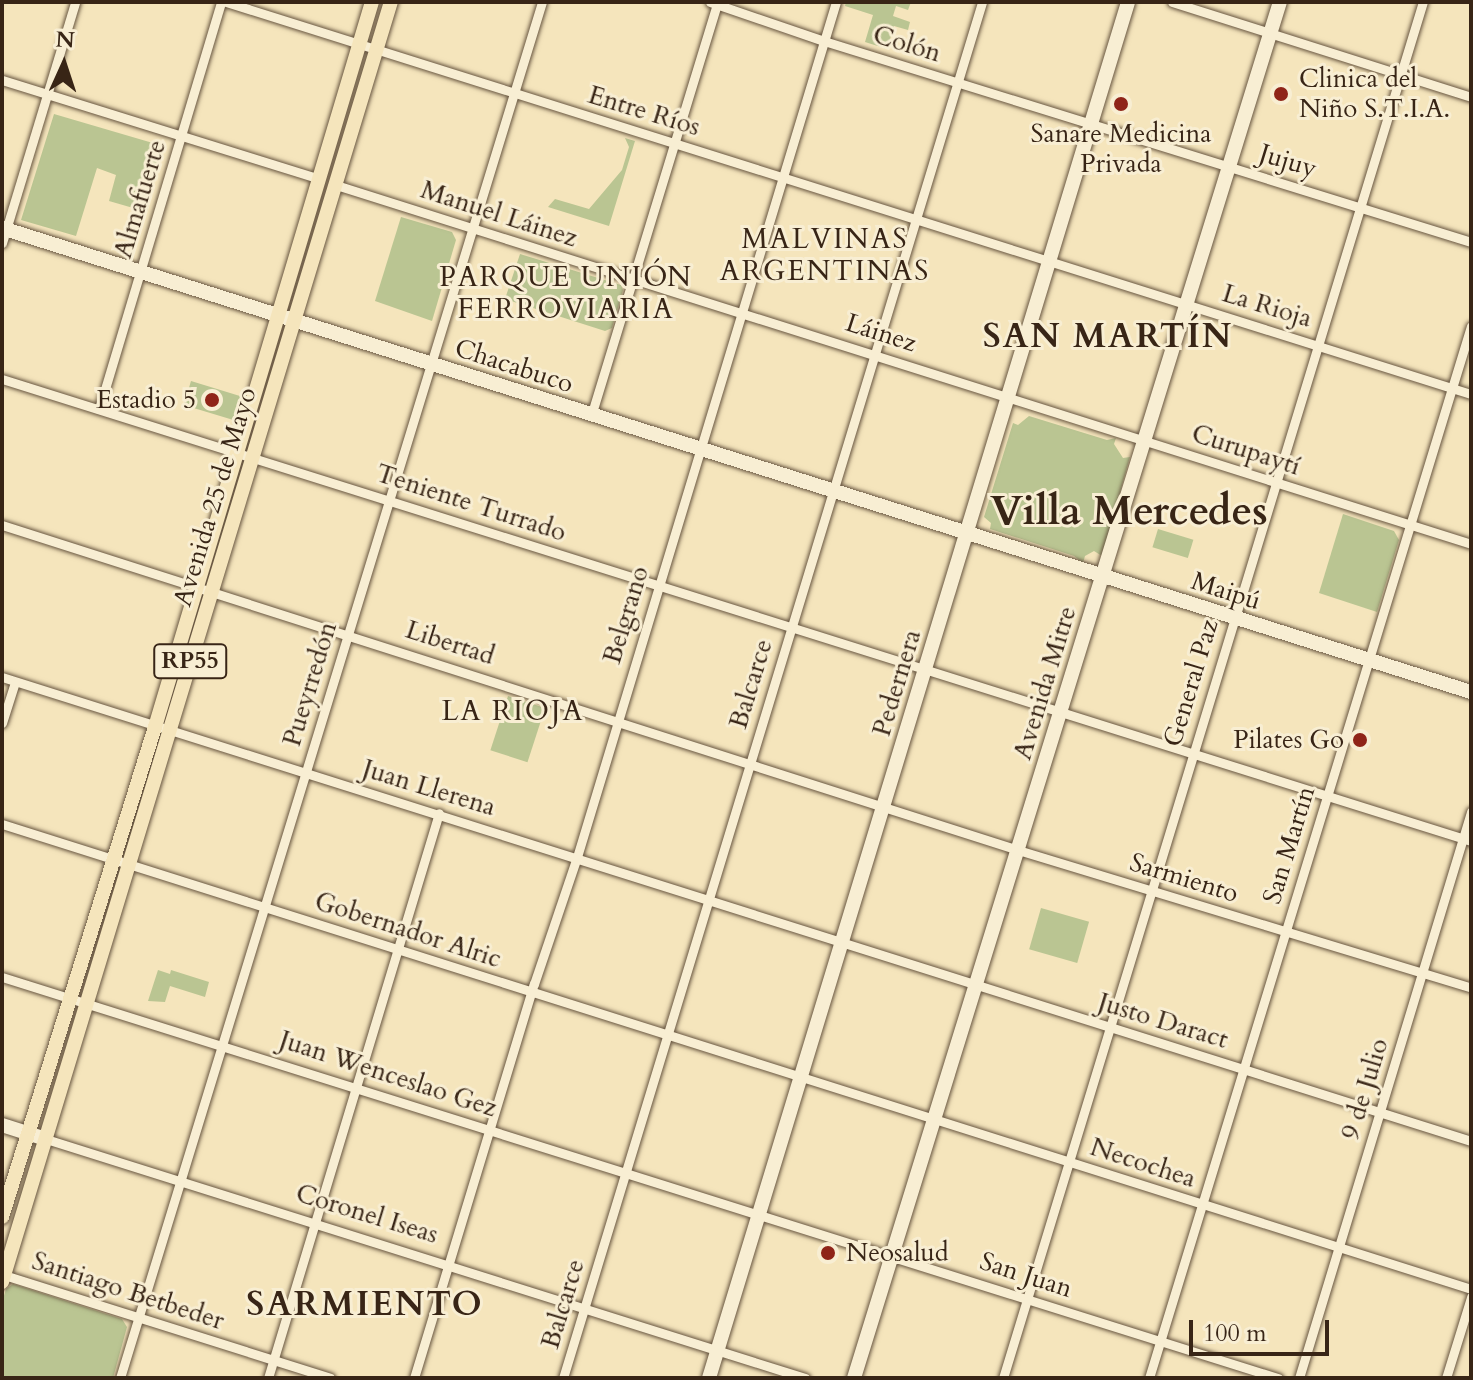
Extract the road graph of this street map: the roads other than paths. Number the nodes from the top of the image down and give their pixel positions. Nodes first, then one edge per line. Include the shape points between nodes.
1 (75, 2) edge
2 (224, 2) edge
3 (372, 2) edge
4 (391, 2) edge
5 (542, 2) edge
6 (836, 2) edge
7 (982, 2) edge
8 (1128, 2) edge
9 (1172, 2) edge
10 (1280, 2) edge
11 (1423, 2) edge
12 (714, 3) edge
13 (1271, 33) junction
14 (824, 41) junction
15 (359, 44) junction
16 (377, 49) junction
17 (1400, 75) junction
18 (2, 80) edge
19 (958, 83) junction
20 (514, 92) junction
21 (47, 94) junction
22 (1471, 97) edge
23 (1091, 124) junction
24 (181, 136) junction
25 (674, 143) junction
26 (1230, 167) junction
27 (782, 177) junction
28 (319, 179) junction
29 (336, 185) junction
30 (1360, 207) junction
31 (916, 218) junction
32 (473, 228) junction
33 (3, 234) edge
34 (1471, 242) edge
35 (1049, 262) junction
36 (141, 272) junction
37 (633, 279) junction
38 (1187, 304) junction
39 (277, 314) junction
40 (740, 314) junction
41 (295, 320) junction
42 (1471, 326) edge
43 (1317, 344) junction
44 (873, 356) junction
45 (430, 364) junction
46 (2, 379) edge
47 (1452, 388) junction
48 (1471, 394) edge
49 (1008, 399) junction
50 (99, 409) junction
51 (591, 416) junction
52 (1145, 440) junction
53 (697, 449) junction
54 (235, 452) junction
55 (252, 458) junction
56 (1275, 482) junction
57 (832, 492) junction
58 (389, 500) junction
59 (2, 525) edge
60 (1410, 526) junction
61 (966, 535) junction
62 (1471, 544) edge
63 (1103, 577) junction
64 (195, 584) junction
65 (658, 586) junction
66 (211, 590) junction
67 (1233, 619) junction
68 (791, 629) junction
69 (349, 634) junction
70 (1369, 661) junction
71 (926, 670) junction
72 (2, 677) edge
73 (15, 682) junction
74 (1471, 692) edge
75 (1061, 713) junction
76 (618, 720) junction
77 (2, 723) edge
78 (162, 729) junction
79 (1192, 753) junction
80 (750, 763) junction
81 (306, 773) junction
82 (1327, 794) junction
83 (884, 805) junction
84 (1471, 812) edge
85 (439, 813) junction
86 (2, 824) edge
87 (1467, 840) edge
88 (1018, 850) junction
89 (577, 857) junction
90 (113, 859) junction
91 (128, 865) junction
92 (1151, 891) junction
93 (711, 900) junction
94 (264, 907) junction
95 (1285, 933) junction
96 (843, 942) junction
97 (398, 951) junction
98 (1423, 973) junction
99 (2, 977) edge
100 (975, 985) junction
101 (1471, 988) edge
102 (532, 993) junction
103 (70, 999) junction
104 (87, 1004) junction
105 (1110, 1027) junction
106 (668, 1036) junction
107 (222, 1045) junction
108 (1244, 1069) junction
109 (801, 1078) junction
110 (358, 1086) junction
111 (1381, 1111) junction
112 (932, 1119) junction
113 (2, 1125) edge
114 (490, 1129) junction
115 (27, 1133) junction
116 (46, 1139) junction
117 (1471, 1141) edge
118 (1068, 1163) junction
119 (626, 1172) junction
120 (181, 1181) junction
121 (1202, 1205) junction
122 (760, 1214) junction
123 (2, 1217) edge
124 (317, 1223) junction
125 (1340, 1248) junction
126 (893, 1255) junction
127 (448, 1264) junction
128 (3, 1277) edge
129 (1471, 1289) edge
130 (1471, 1297) edge
131 (1027, 1299) junction
132 (584, 1307) junction
133 (139, 1317) junction
134 (1161, 1341) junction
135 (718, 1349) junction
136 (274, 1360) junction
137 (120, 1378) edge
138 (268, 1378) edge
139 (330, 1378) edge
140 (414, 1378) edge
141 (563, 1378) edge
142 (709, 1378) edge
143 (805, 1378) edge
144 (854, 1378) edge
145 (1003, 1378) edge
146 (1149, 1378) edge
147 (1278, 1378) edge
148 (1299, 1378) edge
149 (1446, 1378) edge

1 - 21 street
2 - 15 street, Entre Ríos
2 - 24 street, Almafuerte
3 - 15 main road, Avenida 25 de Mayo / RP55
4 - 16 main road, Avenida 25 de Mayo / RP55
5 - 20 street, Pueyrredón
6 - 14 street, Belgrano
7 - 19 street, Balcarce
8 - 23 street, Pedernera
9 - 13 street
10 - 13 street, Avenida Mitre
11 - 17 street, General Paz
12 - 14 street, Colón
12 - 25 street
13 - 17 street
13 - 26 street, Avenida Mitre
14 - 19 street, Colón
14 - 27 street, Belgrano
15 - 16 street, Entre Ríos
15 - 28 main road, Avenida 25 de Mayo / RP55
16 - 20 street, Entre Ríos
16 - 29 main road, Avenida 25 de Mayo / RP55
17 - 22 street
17 - 30 street, General Paz
18 - 21 street
19 - 23 street, Colón
19 - 31 street, Balcarce
20 - 25 street, Entre Ríos
20 - 32 street, Pueyrredón
21 - 24 street
21 - 33 street
23 - 26 street, Jujuy
23 - 35 street, Pedernera
24 - 28 street
24 - 36 street, Almafuerte
25 - 27 street, Entre Ríos
25 - 37 street
26 - 30 street, Jujuy
26 - 38 street, Avenida Mitre
27 - 31 street, Entre Ríos
27 - 40 street, Belgrano
28 - 29 street
28 - 39 main road, Avenida 25 de Mayo / RP55
29 - 32 street, Manuel Láinez
29 - 41 main road, Avenida 25 de Mayo / RP55
30 - 34 street, Jujuy
30 - 43 street, General Paz
31 - 35 street, Entre Ríos
31 - 44 street, Balcarce
32 - 37 street, Manuel Láinez
32 - 45 street, Pueyrredón
33 - 36 street, Chacabuco
35 - 38 street, La Rioja
35 - 49 street, Pedernera
36 - 39 street, Chacabuco
36 - 50 street, Almafuerte
37 - 40 street, Manuel Láinez
37 - 51 street
38 - 43 street, La Rioja
38 - 52 street, Avenida Mitre
39 - 41 street, Chacabuco
39 - 54 main road, Avenida 25 de Mayo / RP55
40 - 44 street, Láinez
40 - 53 street, Belgrano
41 - 45 street, Chacabuco
41 - 55 main road, Avenida 25 de Mayo / RP55
42 - 47 street, San Martín
43 - 47 street, La Rioja
43 - 56 street, General Paz
44 - 49 street, Láinez
44 - 57 street, Balcarce
45 - 51 street, Chacabuco
45 - 58 street, Pueyrredón
46 - 50 street, Teniente Turrado
47 - 48 street, La Rioja
47 - 60 street, San Martín
49 - 52 street, Curupaytí
49 - 61 street, Pedernera
50 - 54 street, Teniente Turrado
51 - 53 street, Chacabuco
52 - 56 street, Curupaytí
52 - 63 street, Avenida Mitre
53 - 57 street, Chacabuco
53 - 65 street, Belgrano
54 - 55 street, Teniente Turrado
54 - 64 main road, Avenida 25 de Mayo / RP55
55 - 58 street, Teniente Turrado
55 - 66 main road, Avenida 25 de Mayo / RP55
56 - 60 street, Curupaytí
56 - 67 street, General Paz
57 - 61 street, Chacabuco
57 - 68 street, Balcarce
58 - 65 street, Teniente Turrado
58 - 69 street, Pueyrredón
59 - 64 street, Libertad
60 - 62 street, Curupaytí
60 - 70 street, San Martín
61 - 63 street, Maipú
61 - 71 street, Pedernera
63 - 67 street, Maipú
63 - 75 street, Avenida Mitre
64 - 66 street, Libertad
64 - 78 main road, Avenida 25 de Mayo / RP55
65 - 68 street, Teniente Turrado
65 - 76 street, Belgrano
66 - 69 street, Libertad
66 - 78 main road, Avenida 25 de Mayo / RP55
67 - 70 street, Maipú
67 - 79 street, General Paz
68 - 71 street, Teniente Turrado
68 - 80 street, Balcarce
69 - 76 street, Libertad
69 - 81 street, Pueyrredón
70 - 74 street, Maipú
70 - 82 street, San Martín
71 - 75 street, Teniente Turrado
71 - 83 street, Pedernera
72 - 73 street, Juan Llerena
73 - 77 street
73 - 78 street, Juan Llerena
75 - 79 street, Teniente Turrado
75 - 88 street, Avenida Mitre
76 - 80 street, Libertad
76 - 89 street, Belgrano
78 - 81 street, Juan Llerena
78 - 90 main road, Avenida 25 de Mayo / RP55
78 - 91 main road, Avenida 25 de Mayo / RP55
79 - 82 street, Teniente Turrado
79 - 92 street, General Paz
80 - 83 street, Libertad
80 - 93 street, Balcarce
81 - 85 street, Juan Llerena
81 - 94 street, Pueyrredón
82 - 87 street, Teniente Turrado
82 - 95 street, San Martín
83 - 88 street, Sarmiento
83 - 96 street, Pedernera
84 - 87 street, 9 de Julio
85 - 89 street, Juan Llerena
85 - 97 street
86 - 90 street, Gobernador Alric
87 - 98 street, 9 de Julio
88 - 92 street, Sarmiento
88 - 100 street, Avenida Mitre
89 - 93 street, Juan Llerena
89 - 102 street, Belgrano
90 - 91 street, Gobernador Alric
90 - 103 main road, Avenida 25 de Mayo / RP55
91 - 94 street, Gobernador Alric
91 - 104 main road, Avenida 25 de Mayo / RP55
92 - 95 street, Sarmiento
92 - 105 street, General Paz
93 - 96 street, Juan Llerena
93 - 106 street, Balcarce
94 - 97 street, Gobernador Alric
94 - 107 street, Pueyrredón
95 - 98 street, Sarmiento
95 - 108 street, San Martín
96 - 100 street, Justo Daract
96 - 109 street, Pedernera
97 - 102 street, Gobernador Alric
97 - 110 street
98 - 101 street, Sarmiento
98 - 111 street, 9 de Julio
99 - 103 street, Juan Wenceslao Gez
100 - 105 street, Justo Daract
100 - 112 street, Avenida Mitre
102 - 106 street, Gobernador Alric
102 - 114 street, Belgrano
103 - 104 street, Juan Wenceslao Gez
103 - 115 main road, Avenida 25 de Mayo / RP55
104 - 107 street, Juan Wenceslao Gez
104 - 116 main road, Avenida 25 de Mayo / RP55
105 - 108 street, Justo Daract
105 - 118 street, General Paz
106 - 109 street, Gobernador Alric
106 - 119 street, Balcarce
107 - 110 street, Juan Wenceslao Gez
107 - 120 street, Pueyrredón
108 - 111 street, Justo Daract
108 - 121 street, San Martín
109 - 112 street, Necochea
109 - 122 street, Pedernera
110 - 114 street, Juan Wenceslao Gez
110 - 124 street
111 - 117 street, Justo Daract
111 - 125 street, 9 de Julio
112 - 118 street, Necochea
112 - 126 street, Avenida Mitre
113 - 115 street, Coronel Iseas
114 - 119 street, Juan Wenceslao Gez
114 - 127 street, Belgrano
115 - 116 street, Coronel Iseas
115 - 123 main road, Avenida 25 de Mayo / RP55
116 - 120 street, Coronel Iseas
116 - 128 main road, Avenida 25 de Mayo / RP55
118 - 121 street, Necochea
118 - 131 street, General Paz
119 - 122 street, Juan Wenceslao Gez
119 - 132 street, Balcarce
120 - 124 street, Coronel Iseas
120 - 133 street, Pueyrredón
121 - 125 street, Necochea
121 - 134 street, San Martín
122 - 126 street, San Juan
122 - 135 street, Pedernera
124 - 127 street, Coronel Iseas
124 - 136 street
125 - 129 street, Necochea
125 - 148 street, 9 de Julio
126 - 131 street, San Juan
126 - 144 street, Avenida Mitre
127 - 132 street, Coronel Iseas
127 - 140 street, Belgrano
128 - 133 street, Santiago Betbeder
130 - 149 street
131 - 134 street, San Juan
131 - 145 street, General Paz
132 - 135 street, Coronel Iseas
132 - 141 street, Balcarce
133 - 136 street, Santiago Betbeder
133 - 137 street, Pueyrredón
134 - 146 street, San Martín
134 - 147 street, San Juan
135 - 142 street, Pedernera
135 - 143 street, Coronel Iseas
136 - 138 street
136 - 139 street, Santiago Betbeder

